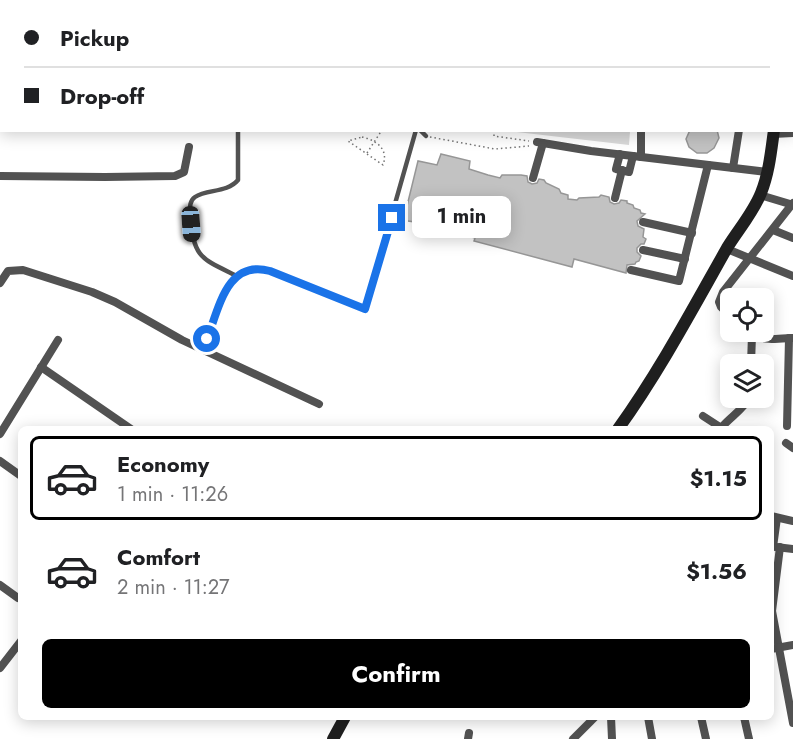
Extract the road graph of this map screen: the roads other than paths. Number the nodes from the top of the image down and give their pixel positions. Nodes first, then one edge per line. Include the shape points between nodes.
1 (238, 132) edge
2 (417, 132) edge
3 (641, 132) edge
4 (739, 132) edge
5 (773, 132) edge
6 (793, 133) edge
7 (189, 147) dead end
8 (620, 154) junction
9 (637, 156) junction
10 (708, 165) junction
11 (733, 168) junction
12 (622, 170) junction
13 (767, 172) junction
14 (0, 176) edge
15 (533, 177) dead end
16 (760, 195) junction
17 (615, 198) dead end
18 (792, 205) edge
19 (643, 222) dead end
20 (772, 230) junction
21 (692, 233) junction
22 (793, 238) edge
23 (727, 249) junction
24 (643, 250) dead end
25 (749, 258) junction
26 (685, 259) junction
27 (631, 270) dead end
28 (237, 276) junction
29 (793, 276) edge
30 (0, 283) edge
31 (726, 288) edge
32 (774, 336) edge
33 (791, 338) edge
34 (207, 339) dead end
35 (58, 340) dead end
36 (41, 367) junction
37 (319, 404) dead end
38 (741, 408) edge
39 (703, 416) dead end
40 (127, 426) edge
41 (620, 426) edge
42 (719, 426) edge
43 (724, 426) edge
44 (787, 426) dead end
45 (0, 434) edge
46 (0, 461) edge
47 (18, 474) edge
48 (774, 517) edge
49 (793, 521) edge
50 (774, 547) edge
51 (793, 549) edge
52 (0, 585) edge
53 (18, 598) dead end
54 (18, 645) edge
55 (793, 645) edge
56 (774, 648) edge
57 (0, 668) edge
58 (343, 720) edge
59 (592, 720) edge
60 (611, 720) edge
61 (649, 720) edge
62 (702, 720) edge
63 (745, 720) edge
64 (793, 723) edge
65 (333, 739) edge
66 (573, 739) edge
67 (612, 739) edge
68 (652, 739) edge
69 (706, 739) edge
70 (749, 739) edge

1 - 28 lane via 238,180 224,189 195,197 190,210 195,248 209,262
2 - 28 lane via 365,309 260,268
3 - 9 street
4 - 11 street
5 - 6 street
5 - 13 main road
7 - 14 street via 184,172 175,176
8 - 9 street
8 - 12 street via 616,169
8 - 15 street via 540,142
9 - 10 street
9 - 12 street via 629,172
10 - 11 street
10 - 21 street
11 - 13 street
12 - 17 street
13 - 16 main road
16 - 18 street
16 - 23 main road
18 - 20 street
19 - 21 street
20 - 22 street
20 - 25 street
21 - 26 street
23 - 25 street
23 - 41 main road via 640,399
24 - 26 street
25 - 29 street
25 - 31 street
26 - 27 street via 679,281
28 - 34 lane via 229,283
30 - 37 street via 8,271 23,270 92,292
32 - 33 street
33 - 44 street
35 - 36 street
36 - 40 street
36 - 45 street
38 - 43 street
39 - 42 street
46 - 47 street
48 - 49 street
48 - 50 street
50 - 51 street
52 - 53 street
54 - 57 street
55 - 56 street
56 - 64 street
58 - 65 main road
59 - 66 street
60 - 67 street
61 - 68 street
62 - 69 street
63 - 70 street

